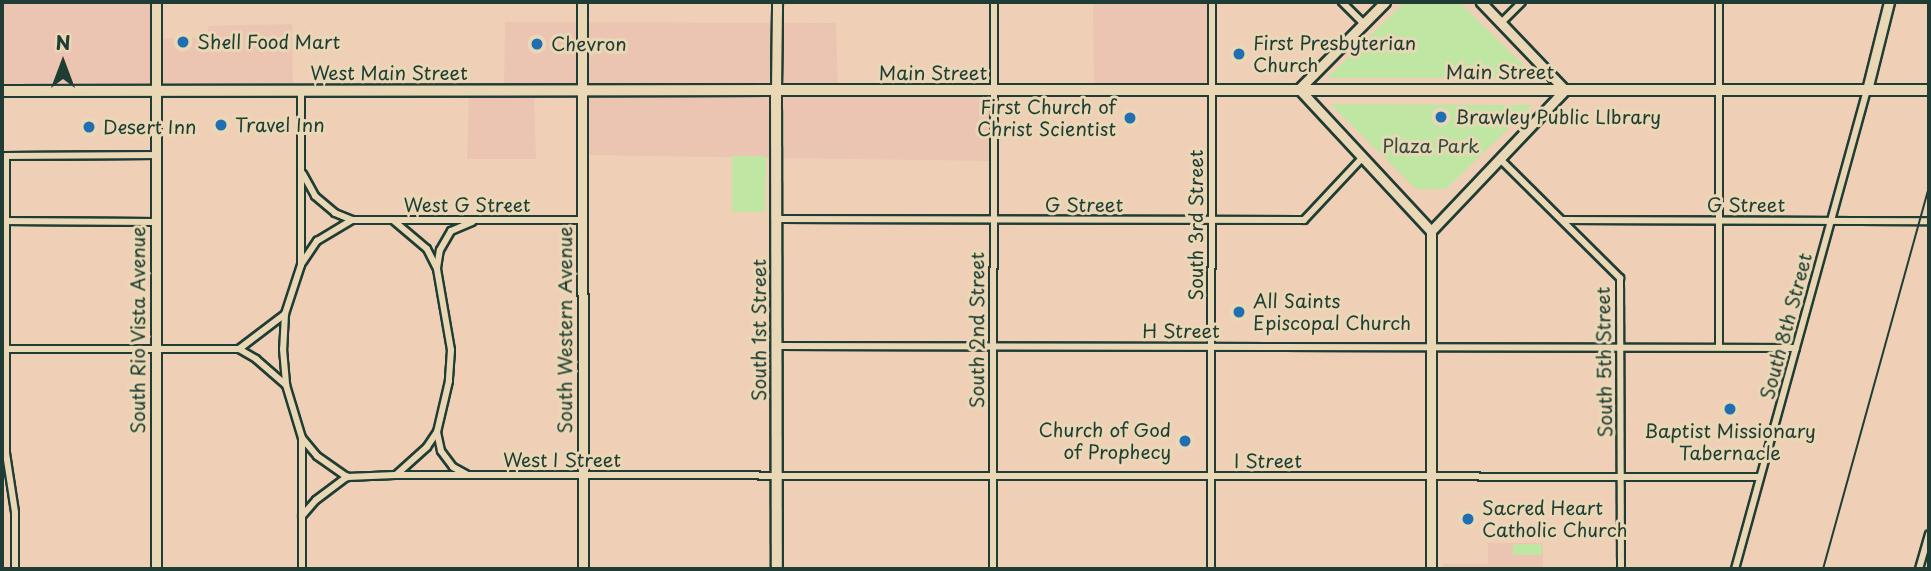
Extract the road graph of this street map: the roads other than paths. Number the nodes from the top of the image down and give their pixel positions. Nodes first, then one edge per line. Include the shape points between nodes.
1 (156, 2) edge
2 (582, 2) edge
3 (777, 2) edge
4 (994, 2) edge
5 (1212, 2) edge
6 (1342, 2) edge
7 (1385, 2) edge
8 (1481, 2) edge
9 (1522, 2) edge
10 (1719, 2) edge
11 (1889, 2) edge
12 (1502, 22) junction
13 (1363, 23) junction
14 (1299, 89) junction
15 (776, 90) junction
16 (993, 90) junction
17 (1212, 90) junction
18 (1565, 90) junction
19 (1718, 90) junction
20 (1867, 90) junction
21 (1929, 90) edge
22 (2, 91) edge
23 (156, 91) junction
24 (301, 91) junction
25 (582, 91) junction
26 (156, 155) junction
27 (1363, 157) junction
28 (1501, 160) junction
29 (302, 172) junction
30 (777, 219) junction
31 (352, 220) junction
32 (393, 220) junction
33 (582, 220) junction
34 (1212, 220) junction
35 (1563, 220) junction
36 (1720, 220) junction
37 (1929, 220) edge
38 (4, 221) edge
39 (474, 221) junction
40 (993, 221) junction
41 (1831, 221) junction
42 (155, 222) junction
43 (1431, 232) junction
44 (300, 265) junction
45 (437, 269) junction
46 (285, 314) junction
47 (776, 346) junction
48 (993, 346) junction
49 (1719, 346) junction
50 (1212, 347) junction
51 (1431, 347) junction
52 (1621, 348) junction
53 (1796, 348) junction
54 (4, 349) edge
55 (156, 349) junction
56 (239, 349) junction
57 (286, 385) junction
58 (437, 432) junction
59 (302, 438) junction
60 (395, 475) junction
61 (583, 475) junction
62 (776, 475) junction
63 (469, 476) junction
64 (347, 477) junction
65 (1212, 477) junction
66 (1431, 477) junction
67 (1621, 477) junction
68 (1760, 477) junction
69 (993, 478) junction
70 (302, 516) junction
71 (1929, 534) edge
72 (15, 569) edge
73 (156, 569) edge
74 (302, 569) edge
75 (583, 569) edge
76 (777, 569) edge
77 (993, 569) edge
78 (1211, 569) edge
79 (1431, 569) edge
80 (1621, 569) edge
81 (1735, 569) edge
82 (1919, 569) edge

1 - 23 street, South Rio Vista Avenue
2 - 25 street, South Western Avenue
3 - 15 street
4 - 16 street, South 2nd Street
5 - 17 street, South 3rd Street
6 - 13 street
7 - 13 street
8 - 12 street
9 - 12 street
10 - 19 street
11 - 20 street
12 - 18 street
13 - 14 street
14 - 17 main road, Main Street
14 - 18 main road, Main Street
14 - 27 street
15 - 16 main road, Main Street
15 - 25 highway, West Main Street
15 - 30 highway, South 1st Street
16 - 17 main road, Main Street
16 - 40 street, South 2nd Street
17 - 34 street, South 3rd Street
18 - 19 main road, Main Street
18 - 28 street
19 - 20 main road, Main Street
19 - 36 street
20 - 21 main road, Main Street
20 - 41 street, South 8th Street
22 - 23 highway, West Main Street
23 - 24 highway, West Main Street
23 - 26 street, South Rio Vista Avenue
24 - 25 highway, West Main Street
24 - 29 street
25 - 33 street, South Western Avenue
26 - 38 street via 6,156
26 - 42 street, South Rio Vista Avenue
27 - 34 street, G Street via 1304,220
27 - 43 street
28 - 35 street, South 5th Street
28 - 43 street
29 - 31 street via 314,196
29 - 44 street
30 - 40 street, G Street
30 - 47 highway, South 1st Street
31 - 32 street, West G Street
31 - 44 street via 317,241
32 - 39 street, West G Street
32 - 45 street via 427,249
33 - 39 street, West G Street
33 - 61 street, South Western Avenue
34 - 40 street, G Street
34 - 50 street, South 3rd Street
35 - 36 street, G Street
35 - 52 street, South 5th Street via 1620,278
36 - 41 street, G Street
36 - 49 street
37 - 41 street, G Street
38 - 42 street
38 - 54 street
39 - 45 street via 451,232 440,250
40 - 48 street, South 2nd Street
41 - 53 street, South 8th Street
42 - 55 street, South Rio Vista Avenue
43 - 51 street
44 - 46 street
45 - 58 street via 451,350
46 - 56 street
46 - 57 street
47 - 48 street, H Street
47 - 62 highway, South 1st Street
48 - 50 street, H Street
48 - 69 street, South 2nd Street
49 - 52 street, H Street
49 - 53 street, H Street
50 - 51 street, H Street
50 - 65 street, South 3rd Street
51 - 52 street, H Street
51 - 66 street
52 - 67 street, South 5th Street
53 - 68 street, South 8th Street
54 - 55 street
54 - 72 street
55 - 56 street
55 - 73 street, South Rio Vista Avenue
56 - 57 street
57 - 59 street
58 - 60 street via 419,456
58 - 63 street via 441,451 453,467
59 - 64 street via 317,456
59 - 70 street
60 - 63 street, West I Street
60 - 64 street, West I Street
61 - 62 street, West I Street
61 - 63 street, West I Street
61 - 75 street, South Western Avenue
62 - 69 street, I Street
62 - 76 highway, South 1st Street
64 - 70 street
65 - 66 street, I Street
65 - 69 street, I Street
65 - 78 street, South 3rd Street
66 - 67 street, I Street
66 - 79 street
67 - 68 street, I Street
67 - 80 street, South 5th Street
68 - 81 street, South 8th Street
69 - 77 street, South 2nd Street
70 - 74 street
71 - 82 street

